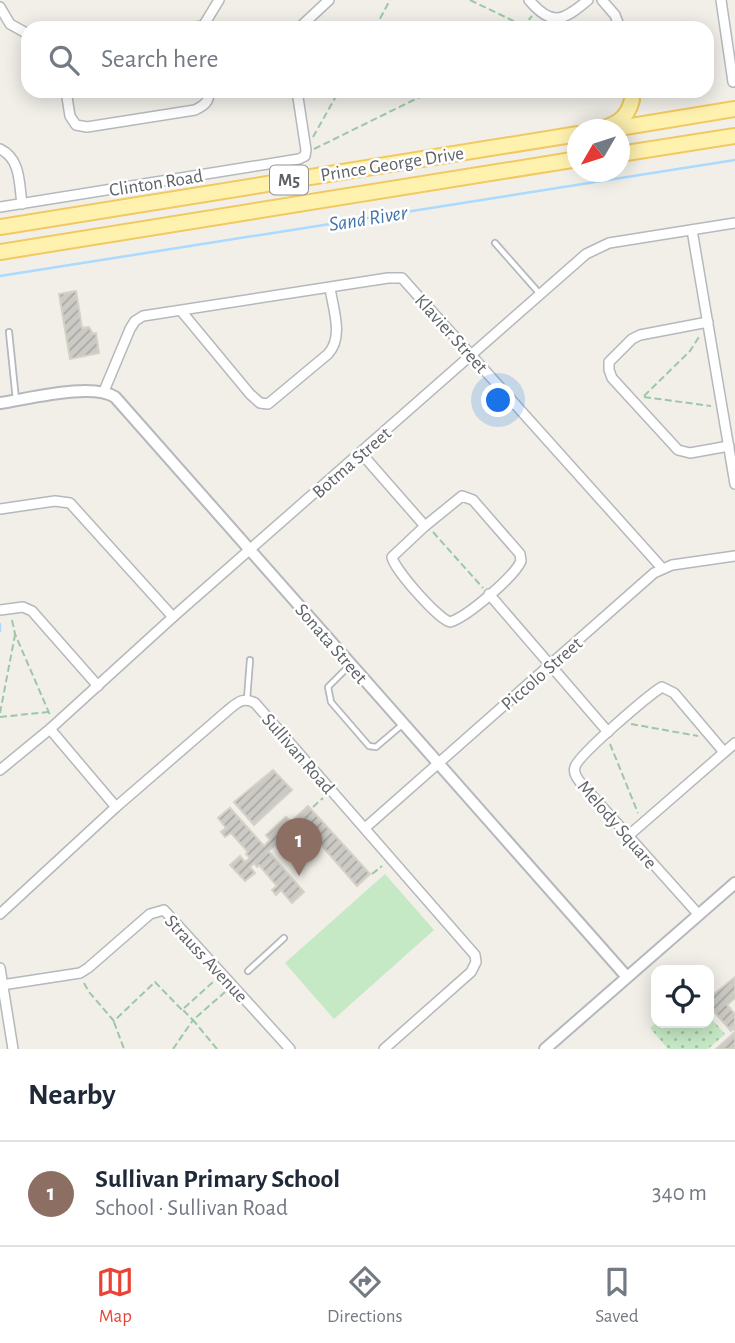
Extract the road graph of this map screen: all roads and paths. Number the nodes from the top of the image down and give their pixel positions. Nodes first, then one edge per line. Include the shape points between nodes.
1 (219, 0) edge
2 (329, 0) edge
3 (390, 0) edge
4 (470, 0) edge
5 (529, 0) edge
6 (588, 0) edge
7 (602, 0) edge
8 (721, 0) edge
9 (0, 7) edge
10 (537, 9) junction
11 (206, 21) edge
12 (306, 21) edge
13 (379, 21) edge
14 (511, 21) edge
15 (528, 21) edge
16 (617, 21) edge
17 (21, 30) edge
18 (733, 82) edge
19 (67, 98) edge
20 (208, 98) edge
21 (298, 98) edge
22 (335, 98) edge
23 (418, 98) edge
24 (631, 98) edge
25 (631, 98) edge
26 (735, 109) edge
27 (622, 119) edge
28 (638, 125) junction
29 (630, 126) edge
30 (567, 136) edge
31 (735, 136) edge
32 (0, 149) edge
33 (306, 150) junction
34 (630, 152) edge
35 (567, 161) edge
36 (22, 204) junction
37 (0, 207) edge
38 (735, 223) edge
39 (0, 228) edge
40 (692, 230) junction
41 (495, 243) dead end
42 (0, 252) edge
43 (330, 288) junction
44 (541, 294) junction
45 (181, 312) junction
46 (708, 322) junction
47 (9, 332) dead end
48 (471, 354) junction
49 (104, 391) junction
50 (16, 401) junction
51 (0, 403) edge
52 (722, 403) junction
53 (729, 446) junction
54 (361, 453) junction
55 (735, 484) edge
56 (0, 509) edge
57 (425, 526) junction
58 (250, 550) junction
59 (735, 556) edge
60 (662, 569) junction
61 (489, 594) junction
62 (4, 609) edge
63 (173, 617) junction
64 (15, 634) junction
65 (250, 660) dead end
66 (351, 664) junction
67 (550, 665) junction
68 (97, 686) junction
69 (247, 699) junction
70 (50, 712) junction
71 (0, 715) edge
72 (625, 718) junction
73 (403, 724) junction
74 (50, 729) junction
75 (608, 732) junction
76 (708, 733) junction
77 (735, 743) edge
78 (724, 752) junction
79 (438, 763) junction
80 (0, 770) edge
81 (323, 798) dead end
82 (116, 807) junction
83 (313, 807) dead end
84 (645, 821) junction
85 (365, 828) junction
86 (628, 836) junction
87 (383, 865) dead end
88 (372, 874) dead end
89 (735, 883) edge
90 (0, 914) edge
91 (699, 915) junction
92 (284, 939) dead end
93 (0, 968) edge
94 (248, 971) dead end
95 (80, 973) junction
96 (223, 974) junction
97 (626, 977) junction
98 (2, 985) junction
99 (233, 985) junction
100 (182, 1010) junction
101 (193, 1020) junction
102 (114, 1021) junction
103 (550, 1048) edge
104 (13, 1049) edge
105 (124, 1049) edge
106 (173, 1049) edge
107 (217, 1049) edge
108 (290, 1049) edge
109 (384, 1049) edge

1 - 11 street
2 - 12 street
3 - 13 path
4 - 14 path
5 - 10 street
6 - 10 street via 560,18
7 - 16 street
8 - 18 street
9 - 17 street via 10,24
10 - 15 path
19 - 20 street via 76,125 87,127 195,110
21 - 33 street
22 - 33 path
23 - 33 path via 318,149
24 - 28 street
25 - 27 main road
26 - 28 main road
28 - 29 main road
30 - 39 main road, Prince George Drive / M5
31 - 34 main road
32 - 36 street via 16,162
33 - 36 street, Clinton Road via 303,158 295,160
35 - 42 main road, Prince George Drive / M5
36 - 37 street, Clinton Road
38 - 40 street, Botma Street
40 - 44 street, Botma Street via 602,245
40 - 46 street
41 - 44 lane
43 - 45 street, Klavier Street
43 - 45 street via 336,344 268,404 250,394
43 - 48 street, Klavier Street via 402,278
44 - 48 street, Botma Street
45 - 49 street, Klavier Street via 147,315 135,321
46 - 52 street
46 - 52 path via 690,351 643,397 709,406
46 - 53 street via 640,335 614,355 608,370 678,450 690,453
47 - 50 lane
48 - 54 street, Botma Street
48 - 60 street, Klavier Street
49 - 50 street
49 - 58 street, Sonata Street via 120,402
50 - 51 street
52 - 53 street
53 - 55 street
54 - 57 street
54 - 58 street, Botma Street
56 - 63 street via 70,503
57 - 61 path
57 - 61 street via 392,561 441,618 455,621
57 - 61 street via 458,498 473,500 521,557 513,572
58 - 63 street, Botma Street
58 - 66 street, Sonata Street
59 - 60 street, Piccolo Street
60 - 67 street, Piccolo Street
61 - 67 street
62 - 64 path
62 - 68 street via 23,607 35,613
63 - 68 street, Botma Street
64 - 70 path
64 - 71 path
65 - 69 lane
66 - 73 street, Sonata Street
66 - 73 lane via 328,687 328,694 369,746 376,747
67 - 75 street
67 - 79 street, Piccolo Street
68 - 74 street, Botma Street
69 - 82 street, Sullivan Road
69 - 85 street, Sullivan Road
70 - 71 path
70 - 74 path
72 - 75 street, Melody Square
72 - 76 path via 633,726 701,737
72 - 76 street, Melody Square via 666,687
73 - 79 street, Sonata Street
74 - 80 street, Botma Street
74 - 82 street
75 - 84 path
75 - 86 street, Melody Square via 581,758 575,772
76 - 78 street, Melody Square
77 - 78 street
78 - 84 street
79 - 85 street, Piccolo Street
79 - 97 street, Sonata Street
81 - 83 path
82 - 90 street, Sullivan Road
84 - 86 street
85 - 109 street, Sullivan Road via 477,958 468,975
86 - 91 street, Melody Square
87 - 88 path
89 - 91 street
91 - 97 street
92 - 94 lane
93 - 98 street
95 - 96 street, Strauss Avenue via 150,914 161,910
95 - 98 street, Strauss Avenue
95 - 102 path via 89,992
96 - 99 street, Strauss Avenue
96 - 100 path
97 - 103 street
98 - 104 street
99 - 101 path
99 - 108 street, Strauss Avenue
100 - 101 path
100 - 102 path via 155,982
101 - 106 path
101 - 107 path
102 - 105 path

